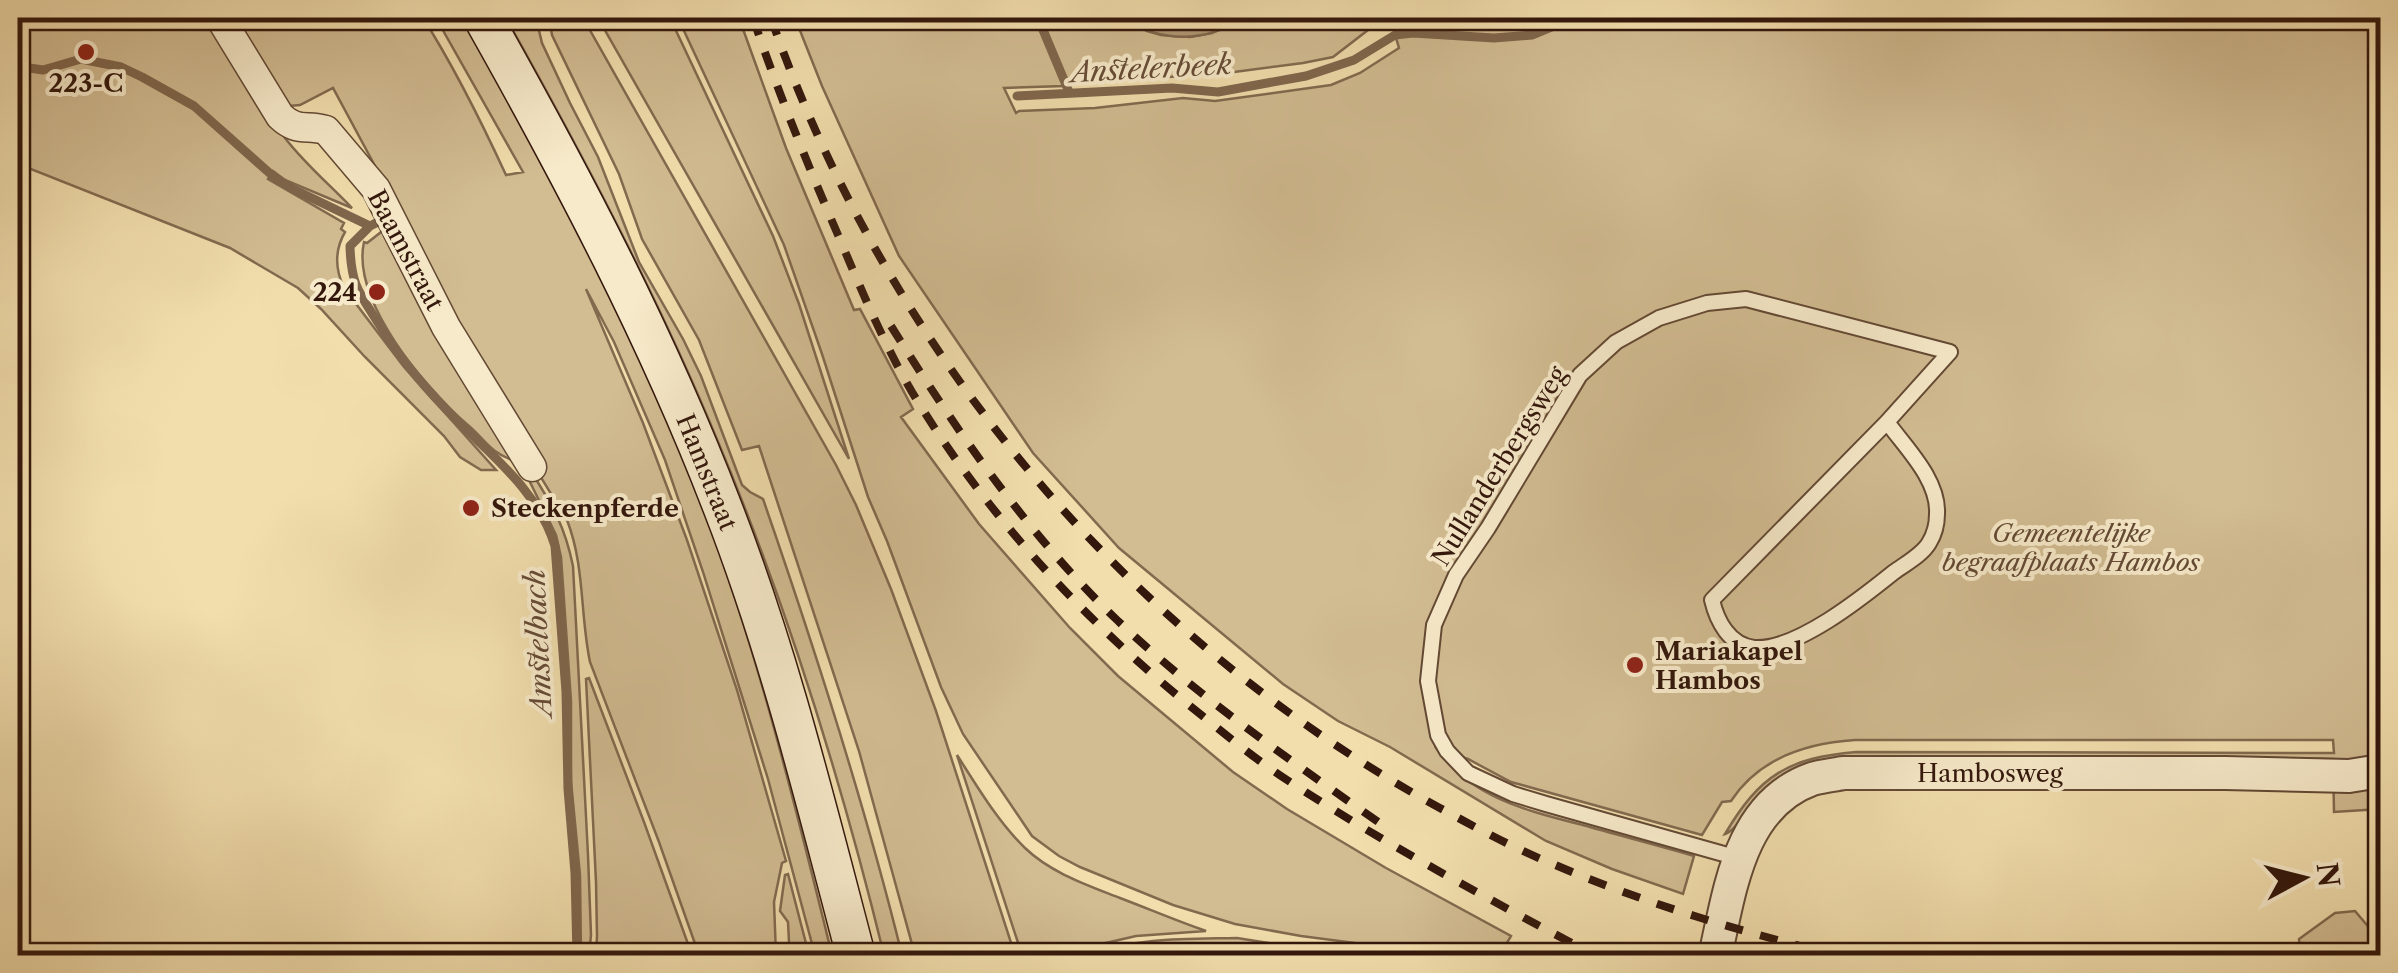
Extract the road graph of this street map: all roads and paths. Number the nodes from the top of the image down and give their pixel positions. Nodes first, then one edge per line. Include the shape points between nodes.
1 (220, 18) edge
2 (484, 18) edge
3 (1887, 422) junction
4 (532, 466) dead end
5 (2380, 771) edge
6 (1739, 858) junction
7 (856, 956) edge
8 (1715, 956) edge

1 - 4 street, Baamstraat via 280,116 300,128 326,130 376,189 446,327
2 - 7 main road, Hamstraat via 634,304 723,508 783,684
3 - 3 lane, Nullanderbergsweg via 1937,499 1927,546 1835,618 1766,646 1733,640 1712,600
3 - 6 lane, Nullanderbergsweg via 1950,352 1746,299 1659,318 1616,342 1580,375 1456,575 1434,625 1428,681 1438,735 1468,774 1513,794
5 - 6 street, Hambosweg via 1843,773 1794,787 1759,820
6 - 8 street, Hambosweg

